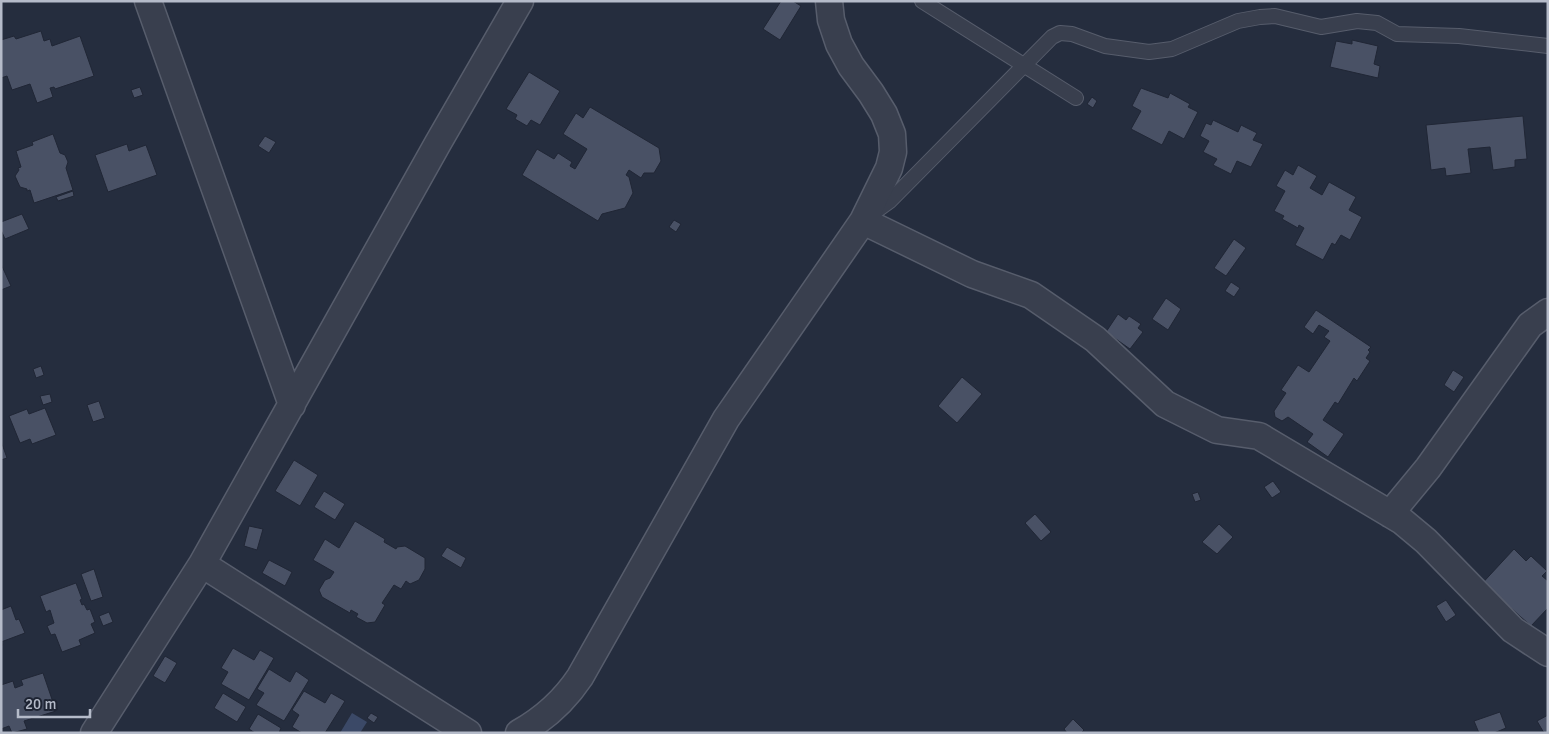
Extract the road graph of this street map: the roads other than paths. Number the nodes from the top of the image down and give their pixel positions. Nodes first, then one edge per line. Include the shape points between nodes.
1 (148, 1) edge
2 (520, 1) edge
3 (829, 1) edge
4 (922, 1) edge
5 (1548, 46) edge
6 (1025, 64) junction
7 (1076, 98) dead end
8 (863, 220) junction
9 (1548, 297) edge
10 (1539, 318) edge
11 (292, 405) junction
12 (1390, 514) junction
13 (202, 564) junction
14 (1548, 653) edge
15 (94, 733) edge
16 (468, 733) edge
17 (519, 733) edge

1 - 11 street
2 - 11 street
3 - 8 street via 839,44 884,114 892,134 893,152 889,168
4 - 6 lane
5 - 6 lane via 1459,36 1397,34 1377,23 1357,21 1321,27 1275,16 1238,21 1172,49 1149,52 1105,46 1060,32
6 - 7 lane
6 - 8 lane via 890,201
8 - 12 street via 972,274 1030,295 1095,340 1165,404 1217,430 1259,436
8 - 17 street via 726,419 580,677 567,696 534,725
9 - 10 street
10 - 12 street
11 - 13 street
12 - 14 street via 1426,541 1513,630
13 - 15 street
13 - 16 street

